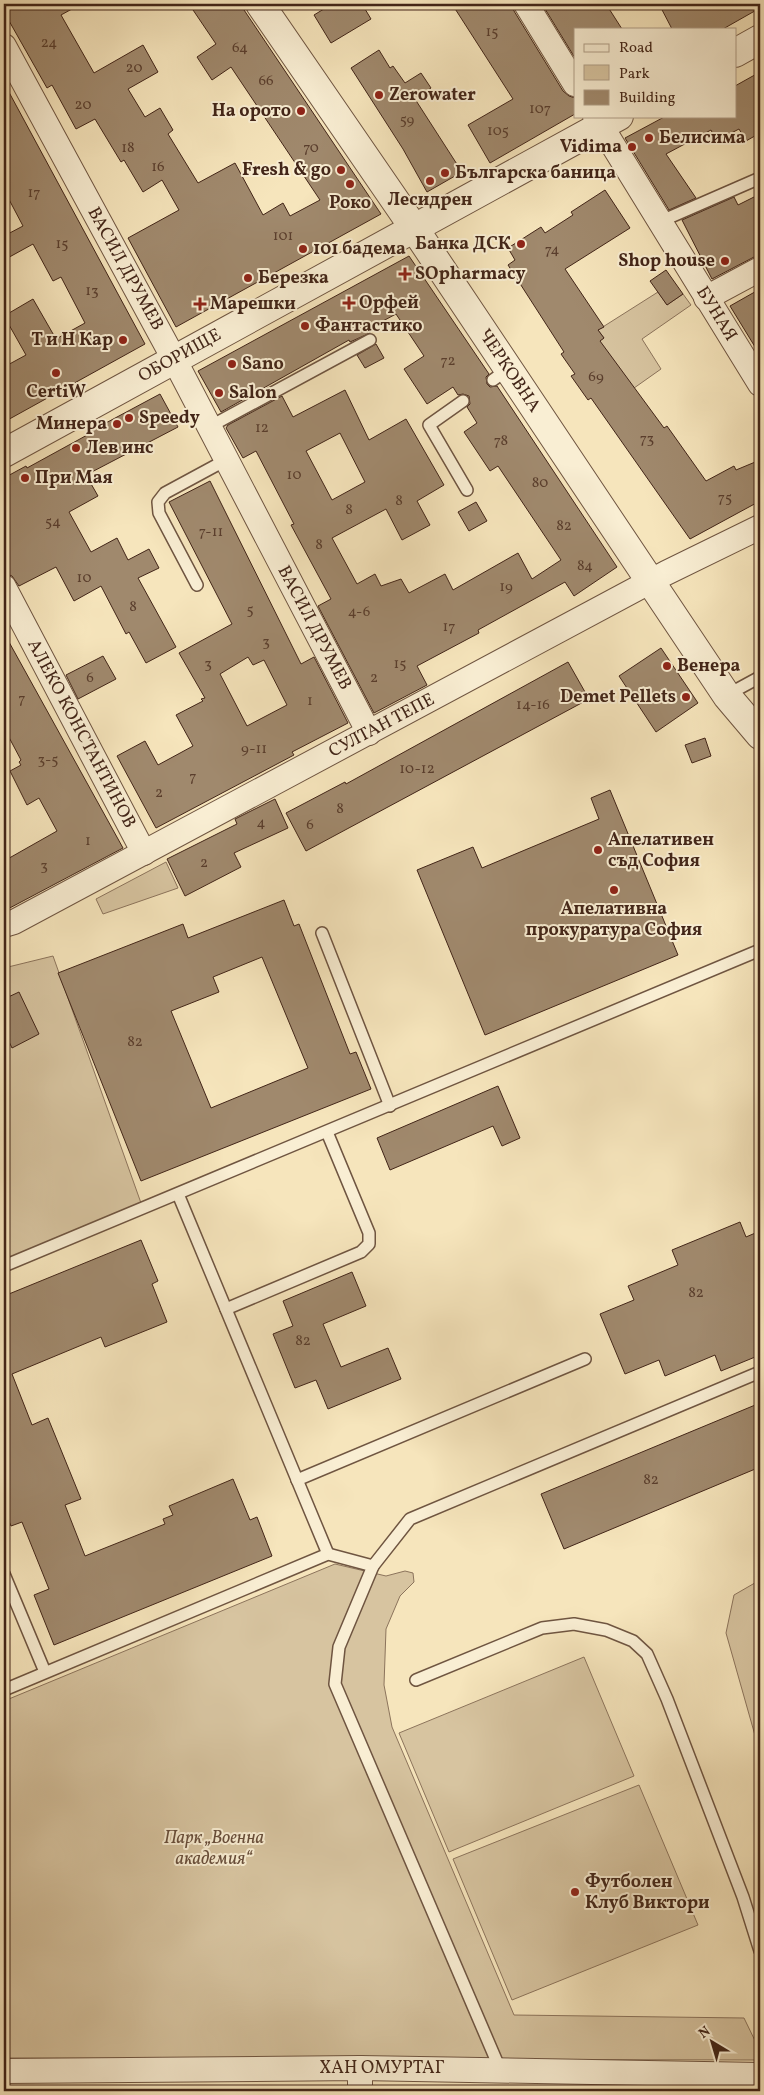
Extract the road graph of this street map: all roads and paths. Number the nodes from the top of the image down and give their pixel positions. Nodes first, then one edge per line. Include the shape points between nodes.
1 (260, 4) edge
2 (526, 4) edge
3 (760, 39) edge
4 (4, 46) edge
5 (736, 52) edge
6 (574, 82) edge
7 (605, 120) edge
8 (760, 178) edge
9 (659, 222) junction
10 (414, 228) junction
11 (760, 269) edge
12 (706, 298) junction
13 (370, 340) dead end
14 (174, 360) junction
15 (760, 384) edge
16 (463, 401) dead end
17 (209, 427) junction
18 (4, 453) edge
19 (226, 460) junction
20 (466, 490) dead end
21 (760, 527) edge
22 (651, 582) junction
23 (197, 586) dead end
24 (4, 587) edge
25 (760, 677) edge
26 (727, 696) junction
27 (369, 733) junction
28 (760, 735) edge
29 (144, 853) junction
30 (4, 925) edge
31 (322, 933) dead end
32 (760, 950) edge
33 (390, 1106) junction
34 (327, 1132) junction
35 (178, 1194) junction
36 (4, 1266) edge
37 (226, 1309) junction
38 (585, 1359) dead end
39 (760, 1372) edge
40 (297, 1480) junction
41 (328, 1554) junction
42 (373, 1566) junction
43 (4, 1574) edge
44 (44, 1672) junction
45 (416, 1680) dead end
46 (4, 1690) edge
47 (760, 1951) edge
48 (360, 2068) junction
49 (500, 2069) junction
50 (4, 2071) edge
51 (760, 2075) edge
52 (360, 2091) edge

1 - 10 street, ЧЕРКОВНА
2 - 6 street
3 - 5 street
4 - 14 street, ВАСИЛ ДРУМЕВ
7 - 9 street, БУНАЯ
7 - 10 street, ОБОРИЩЕ
8 - 9 lane
9 - 12 street, БУНАЯ
10 - 14 street, ОБОРИЩЕ
10 - 22 street, ЧЕРКОВНА via 500,375
11 - 12 street
12 - 15 street, БУНАЯ
13 - 17 lane
14 - 17 street, ВАСИЛ ДРУМЕВ
14 - 18 street, ОБОРИЩЕ
16 - 20 lane via 429,425
17 - 19 street, ВАСИЛ ДРУМЕВ
19 - 23 lane via 165,493 158,502 159,513
19 - 27 street, ВАСИЛ ДРУМЕВ
21 - 22 street, СУЛТАН ТЕПЕ
22 - 26 street, ЧЕРКОВНА
22 - 27 street, СУЛТАН ТЕПЕ
24 - 29 street, АЛЕКО КОНСТАНТИНОВ
25 - 26 lane
26 - 28 street, ЧЕРКОВНА
27 - 29 street, СУЛТАН ТЕПЕ
29 - 30 street, СУЛТАН ТЕПЕ
31 - 33 lane
32 - 33 lane
33 - 34 lane
34 - 35 lane
34 - 37 lane via 369,1233 369,1244 361,1252
35 - 36 lane
35 - 37 lane
37 - 40 lane
38 - 40 lane
39 - 42 lane via 410,1519
40 - 41 lane
41 - 42 lane
41 - 44 lane
42 - 49 lane via 339,1647 335,1684
43 - 44 lane
44 - 46 lane
45 - 47 lane via 542,1628 574,1624 606,1630 633,1641 647,1654 667,1699 743,1897
48 - 49 street, ХАН ОМУРТАГ
48 - 50 street, ХАН ОМУРТАГ
48 - 52 street
49 - 51 street, ХАН ОМУРТАГ

